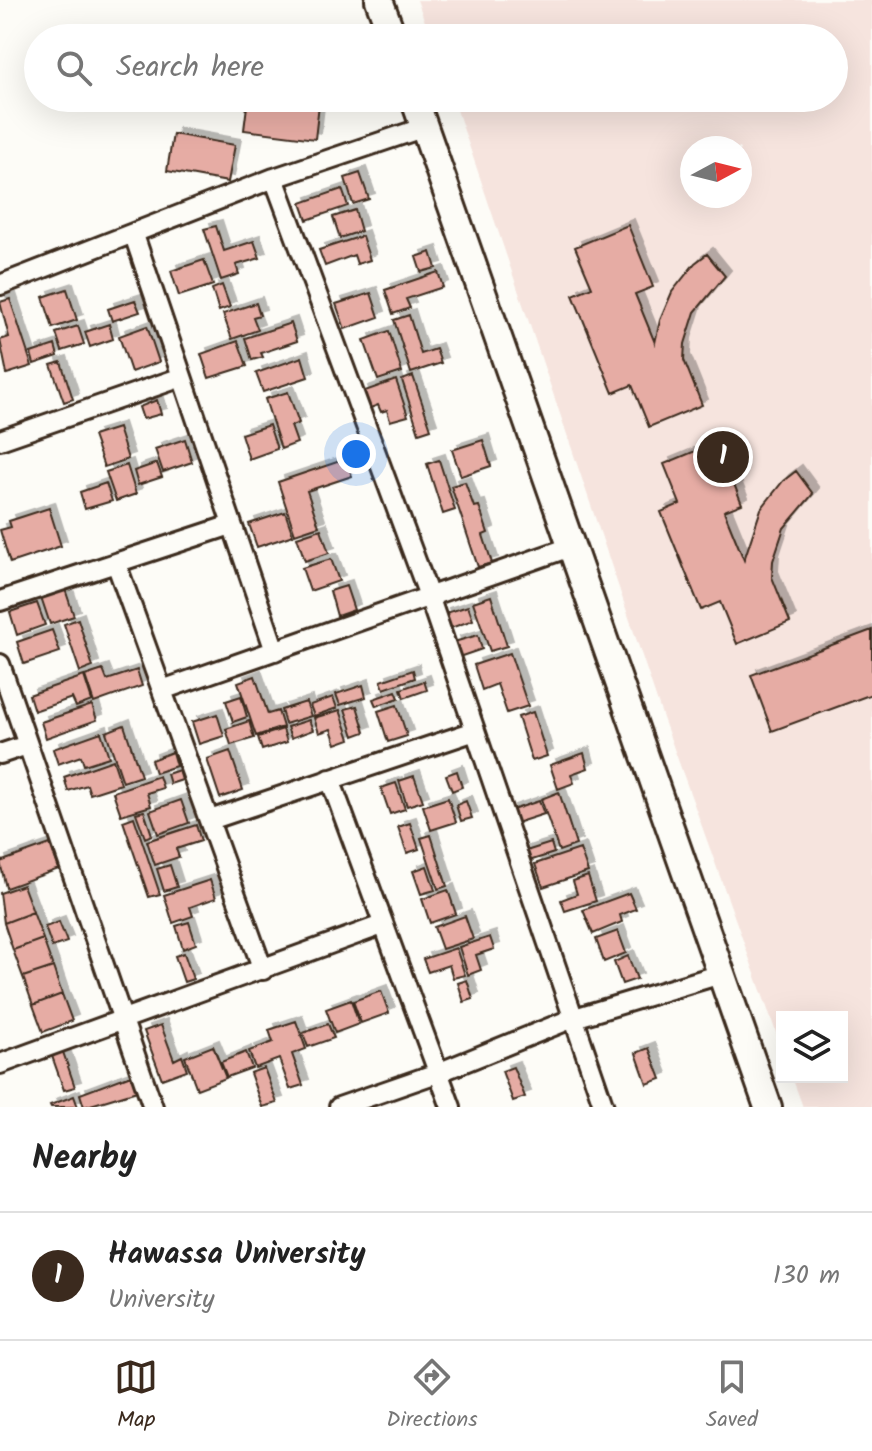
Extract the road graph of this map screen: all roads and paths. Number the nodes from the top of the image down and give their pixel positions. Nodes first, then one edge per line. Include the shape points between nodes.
1 (379, 0) edge
2 (388, 24) edge
3 (419, 112) edge
4 (425, 127) junction
5 (274, 178) junction
6 (134, 235) junction
7 (0, 285) edge
8 (182, 377) junction
9 (0, 440) edge
10 (231, 525) junction
11 (573, 546) junction
12 (116, 563) junction
13 (429, 596) junction
14 (0, 601) edge
15 (275, 651) junction
16 (0, 664) edge
17 (162, 690) junction
18 (475, 731) junction
19 (27, 745) junction
20 (0, 754) edge
21 (330, 779) junction
22 (210, 820) junction
23 (382, 925) junction
24 (263, 970) junction
25 (721, 974) junction
26 (571, 1019) junction
27 (121, 1022) junction
28 (0, 1064) edge
29 (440, 1072) junction
30 (153, 1107) edge
31 (339, 1107) edge
32 (451, 1107) edge
33 (604, 1107) edge
34 (768, 1107) edge

1 - 2 street
3 - 4 street
4 - 5 street
4 - 11 street
5 - 6 street
5 - 13 street
6 - 7 street
6 - 8 street
8 - 9 street
8 - 10 street
10 - 12 street
10 - 15 street
11 - 13 street
11 - 25 street
12 - 14 street
12 - 17 street
13 - 15 street
13 - 18 street
15 - 17 street
16 - 19 street
17 - 22 street
18 - 21 street
18 - 26 street
19 - 20 street
19 - 27 street
21 - 22 street
21 - 23 street
22 - 24 street
23 - 24 street
23 - 29 street
24 - 27 street
25 - 26 street
25 - 34 street
26 - 29 street
26 - 33 street
27 - 28 street
27 - 30 street
29 - 31 street
29 - 32 street

